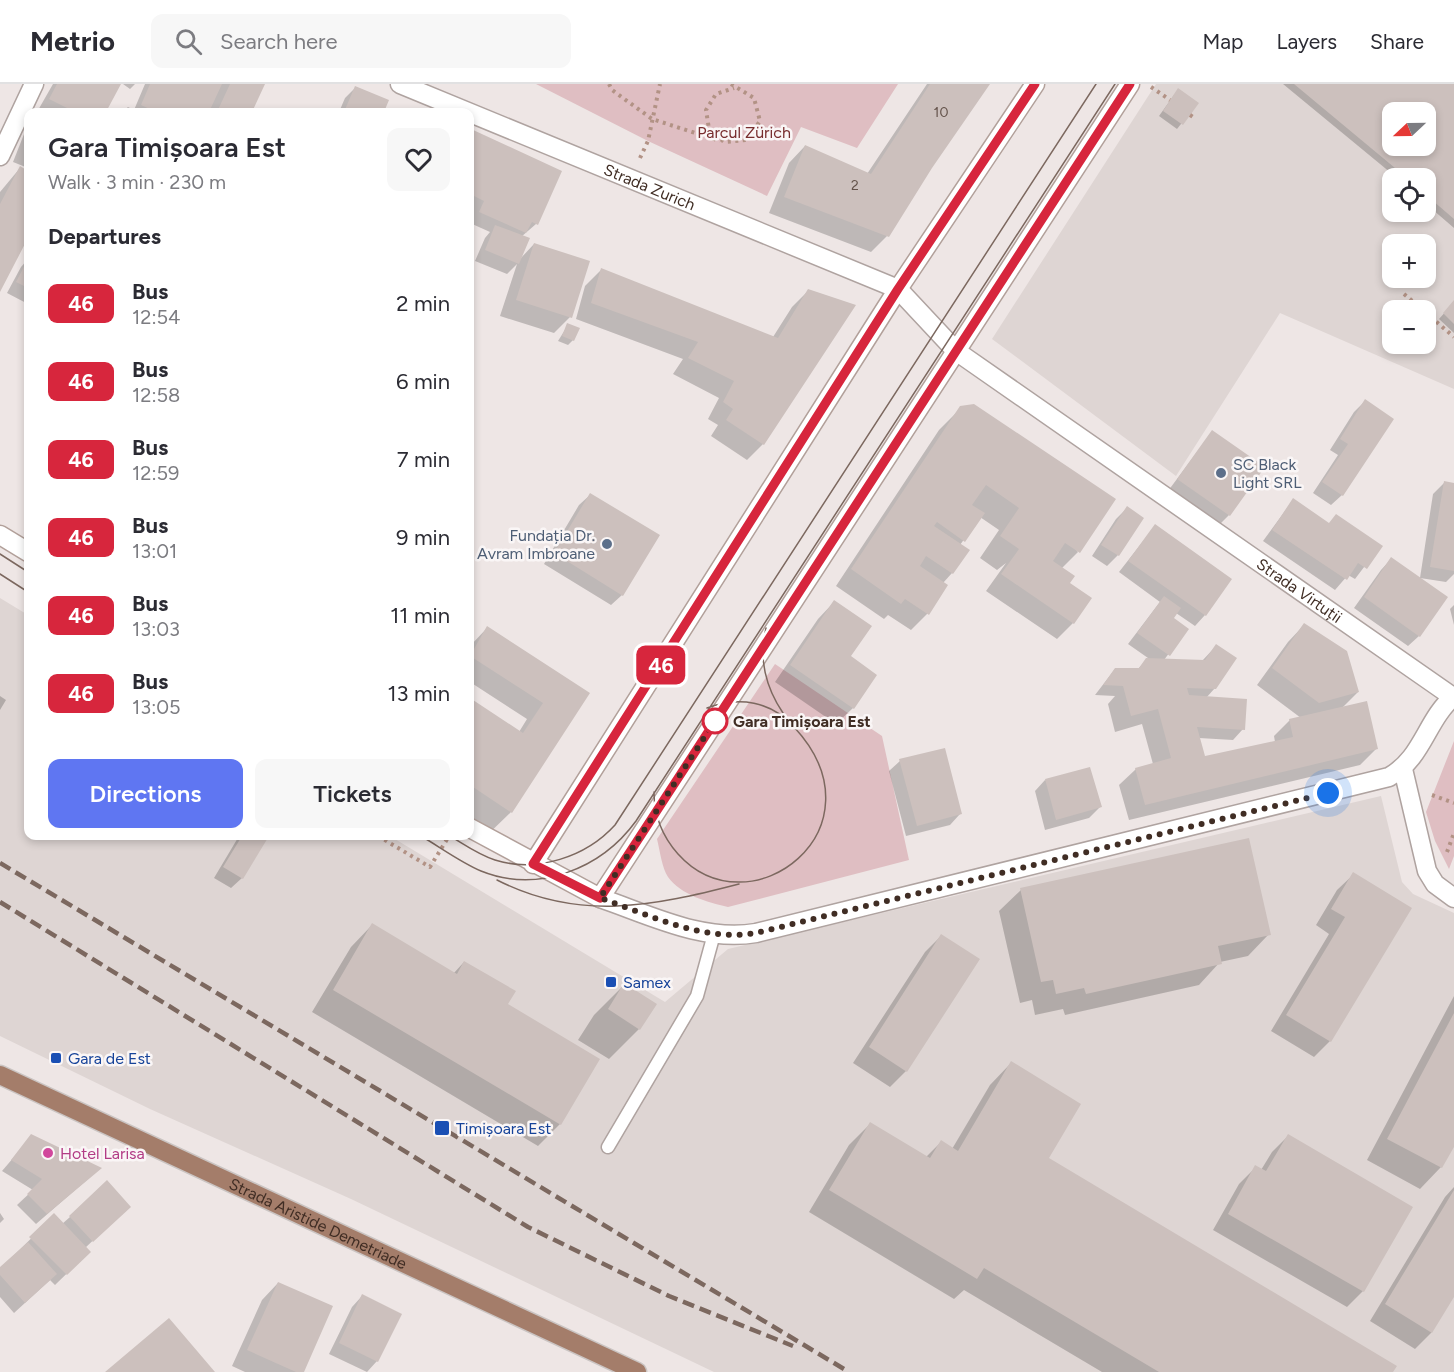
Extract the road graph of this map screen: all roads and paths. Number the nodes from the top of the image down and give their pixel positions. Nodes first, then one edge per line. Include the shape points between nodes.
1 (34, 84) edge
2 (400, 84) edge
3 (609, 84) edge
4 (660, 84) edge
5 (1035, 84) edge
6 (1130, 84) edge
7 (1147, 84) edge
8 (732, 86) edge
9 (1170, 100) dead end
10 (460, 108) edge
11 (474, 114) edge
12 (1190, 115) dead end
13 (652, 119) junction
14 (1196, 119) dead end
15 (724, 142) junction
16 (0, 156) edge
17 (631, 177) junction
18 (898, 289) junction
19 (1404, 294) dead end
20 (1411, 300) edge
21 (1436, 321) edge
22 (1454, 337) edge
23 (956, 351) junction
24 (0, 535) edge
25 (24, 550) edge
26 (1453, 697) edge
27 (1403, 769) junction
28 (474, 830) edge
29 (385, 840) edge
30 (447, 840) edge
31 (533, 864) junction
32 (600, 898) junction
33 (1454, 898) edge
34 (714, 934) junction
35 (0, 1075) edge
36 (608, 1147) dead end
37 (637, 1372) edge

1 - 16 street
2 - 10 street, Strada Zurich
3 - 13 path
4 - 13 path
5 - 18 street
6 - 23 street
7 - 9 path
8 - 15 path via 716,94 706,110 709,129
8 - 15 path via 754,98 760,121 747,140
11 - 17 street, Strada Zurich
12 - 14 path
13 - 15 path
13 - 17 path via 648,141
17 - 18 street, Strada Zurich
18 - 23 street, Strada Virtuții
18 - 31 street
19 - 20 path
21 - 22 path
23 - 26 street, Strada Virtuții
23 - 32 street
24 - 25 street
26 - 27 street, Strada Virtuții
27 - 33 street via 1427,871 1435,884
27 - 34 street via 1374,782 767,931 740,936
28 - 31 street
29 - 30 path via 430,867
31 - 32 street
32 - 34 street
34 - 36 lane via 698,996
35 - 37 main road, Strada Aristide Demetriade

